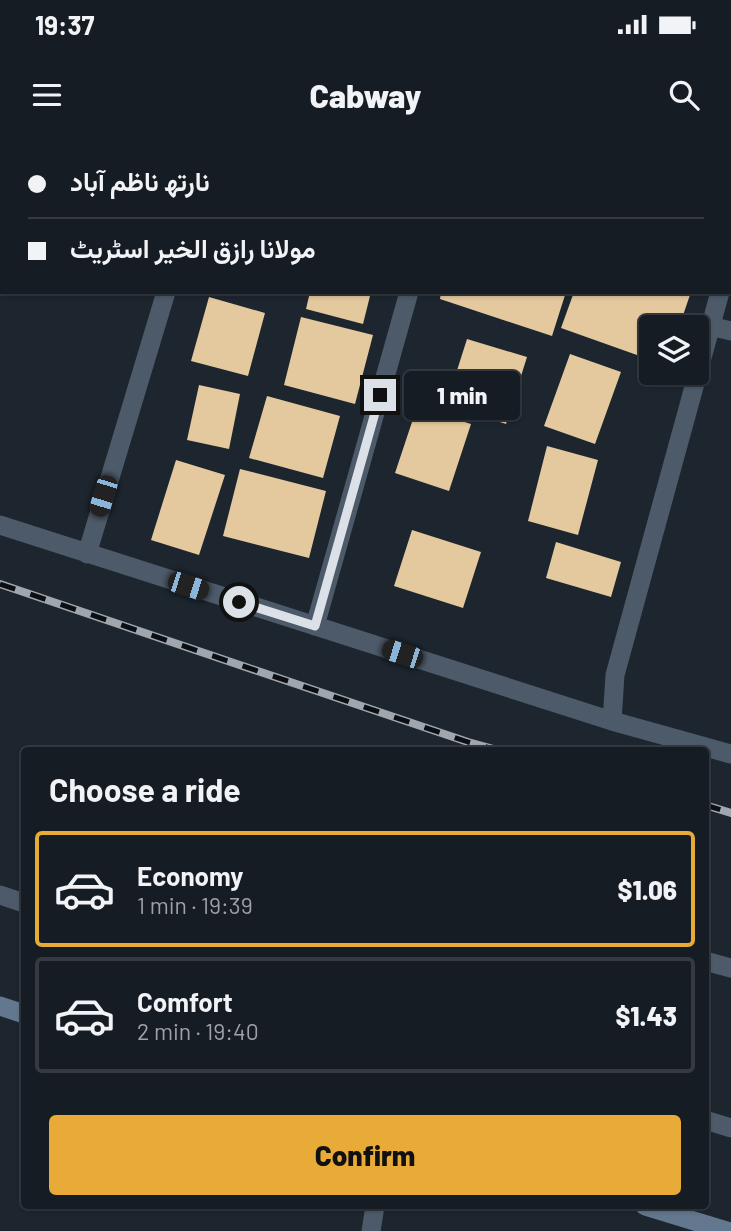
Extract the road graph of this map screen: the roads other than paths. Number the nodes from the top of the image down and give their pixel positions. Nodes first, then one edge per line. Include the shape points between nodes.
1 (165, 294) edge
2 (408, 294) edge
3 (719, 294) edge
4 (710, 326) junction
5 (731, 331) edge
6 (0, 525) edge
7 (87, 554) junction
8 (315, 626) junction
9 (611, 721) junction
10 (706, 747) edge
11 (709, 748) edge
12 (731, 754) edge
13 (0, 895) edge
14 (21, 902) edge
15 (709, 962) edge
16 (731, 968) edge
17 (0, 1006) edge
18 (21, 1013) edge
19 (709, 1121) edge
20 (731, 1128) edge
21 (375, 1209) edge
22 (655, 1209) edge
23 (371, 1231) edge
24 (727, 1231) edge

1 - 7 street
2 - 8 street
3 - 4 street
4 - 5 street
4 - 9 street via 615,675
6 - 7 street
7 - 8 street
8 - 9 street
9 - 10 street
11 - 12 street
13 - 14 street
15 - 16 street
17 - 18 main road
19 - 20 street
21 - 23 street
22 - 24 main road

